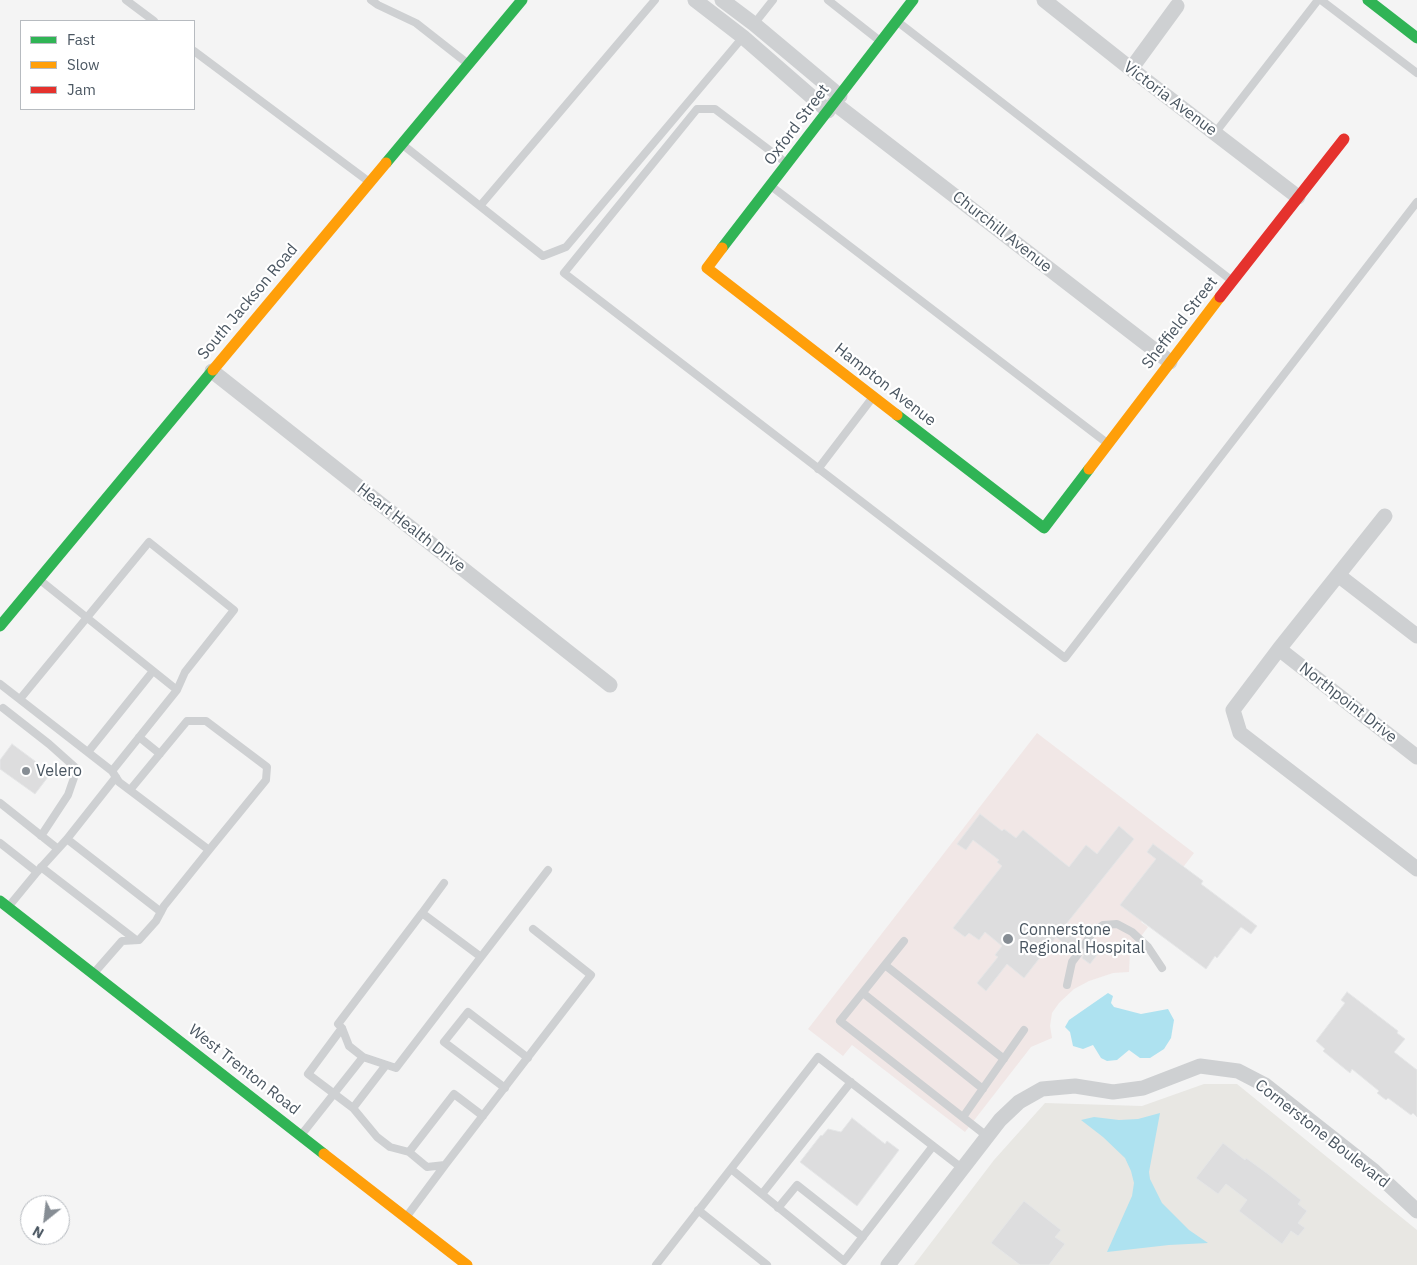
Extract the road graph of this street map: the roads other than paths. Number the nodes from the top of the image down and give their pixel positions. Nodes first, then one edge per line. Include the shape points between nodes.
1 (126, 0) edge
2 (371, 0) edge
3 (522, 0) edge
4 (656, 0) edge
5 (695, 0) edge
6 (722, 0) edge
7 (773, 0) edge
8 (828, 0) edge
9 (914, 0) edge
10 (1320, 0) edge
11 (1368, 0) edge
12 (1047, 1) edge
13 (1177, 6) dead end
14 (153, 20) edge
15 (897, 21) junction
16 (754, 24) junction
17 (742, 37) junction
18 (1417, 38) edge
19 (881, 42) junction
20 (195, 52) edge
21 (469, 64) junction
22 (1131, 69) junction
23 (1417, 73) edge
24 (834, 103) junction
25 (1215, 133) junction
26 (1344, 139) dead end
27 (402, 144) junction
28 (788, 164) junction
29 (370, 182) junction
30 (771, 186) junction
31 (1298, 197) junction
32 (1417, 202) edge
33 (480, 206) junction
34 (707, 268) joint
35 (1232, 281) junction
36 (1170, 362) junction
37 (212, 371) junction
38 (873, 396) junction
39 (1107, 443) junction
40 (818, 469) junction
41 (1385, 516) dead end
42 (1044, 528) joint
43 (1338, 575) junction
44 (38, 578) junction
45 (87, 617) junction
46 (0, 626) edge
47 (1417, 636) edge
48 (1279, 649) junction
49 (154, 671) junction
50 (0, 684) edge
51 (610, 685) dead end
52 (177, 690) junction
53 (17, 697) junction
54 (1, 710) edge
55 (139, 737) junction
56 (88, 752) junction
57 (160, 754) junction
58 (1417, 757) edge
59 (114, 774) junction
60 (130, 790) junction
61 (0, 803) edge
62 (6, 836) dead end
63 (41, 836) junction
64 (67, 839) junction
65 (0, 843) edge
66 (16, 844) dead end
67 (58, 849) junction
68 (209, 850) junction
69 (10, 851) junction
70 (1417, 869) edge
71 (39, 870) junction
72 (548, 870) dead end
73 (444, 883) dead end
74 (4, 904) edge
75 (161, 912) junction
76 (422, 913) junction
77 (533, 929) dead end
78 (136, 940) junction
79 (904, 941) dead end
80 (1084, 945) dead end
81 (1078, 954) dead end
82 (481, 957) junction
83 (885, 965) junction
84 (1162, 968) dead end
85 (94, 974) junction
86 (1067, 985) dead end
87 (863, 993) junction
88 (342, 1028) junction
89 (1024, 1030) dead end
90 (363, 1057) junction
91 (528, 1058) junction
92 (1004, 1059) junction
93 (386, 1066) junction
94 (851, 1082) junction
95 (505, 1088) junction
96 (983, 1089) junction
97 (334, 1094) junction
98 (353, 1108) junction
99 (483, 1116) junction
100 (963, 1117) junction
101 (301, 1135) junction
102 (988, 1136) junction
103 (933, 1146) junction
104 (409, 1152) junction
105 (445, 1165) junction
106 (731, 1169) junction
107 (963, 1169) junction
108 (762, 1194) junction
109 (778, 1208) junction
110 (698, 1210) junction
111 (1417, 1211) edge
112 (406, 1217) junction
113 (863, 1237) junction
114 (844, 1264) edge
115 (467, 1265) edge
116 (656, 1265) edge
117 (767, 1265) edge
118 (888, 1265) edge

1 - 14 lane
2 - 21 lane via 416,23
3 - 21 main road, South Jackson Road
4 - 33 lane
5 - 17 street, Churchill Avenue
6 - 16 street, Churchill Avenue
7 - 16 lane
8 - 19 lane
9 - 15 main road, Oxford Street
10 - 23 lane
10 - 25 lane
11 - 18 main road
12 - 22 street, Victoria Avenue
13 - 22 street
15 - 19 main road, Oxford Street
15 - 35 lane
16 - 17 street
16 - 24 street, Churchill Avenue
17 - 24 street, Churchill Avenue
17 - 33 lane via 566,247 543,256
19 - 24 main road, Oxford Street
20 - 29 lane
21 - 27 main road, South Jackson Road
22 - 25 street, Victoria Avenue
24 - 28 main road, Oxford Street
24 - 36 street, Churchill Avenue
25 - 31 street, Victoria Avenue
26 - 31 main road, Sheffield Street
27 - 29 main road, South Jackson Road
27 - 33 lane
28 - 30 main road, Oxford Street
28 - 40 lane via 715,109 697,109 564,274
29 - 37 main road, South Jackson Road
30 - 34 main road, Oxford Street
30 - 39 lane
31 - 35 main road, Sheffield Street
32 - 40 lane via 1065,658
34 - 38 main road, Hampton Avenue
35 - 36 main road, Sheffield Street
36 - 39 main road, Sheffield Street
37 - 44 main road, South Jackson Road
37 - 51 street, Heart Health Drive
38 - 40 lane
38 - 42 main road, Hampton Avenue
39 - 42 main road, Sheffield Street
41 - 43 street
43 - 47 street
43 - 48 street
44 - 45 lane
44 - 46 main road, South Jackson Road
45 - 49 lane
45 - 52 lane via 149,542 234,610 185,672
45 - 53 lane
48 - 58 street, Northpoint Drive
48 - 70 street via 1233,710 1240,732
49 - 52 lane
49 - 56 lane
50 - 53 lane
52 - 55 lane
53 - 54 lane
53 - 56 lane
54 - 63 lane via 49,744 77,769 68,796
55 - 57 lane
55 - 59 lane
56 - 59 lane
57 - 60 lane
57 - 68 lane via 187,721 206,721 267,767 266,780
59 - 60 lane
59 - 64 lane
60 - 68 lane
61 - 63 lane via 17,822
62 - 65 lane
63 - 67 lane
64 - 67 lane
64 - 75 lane
65 - 69 lane
66 - 69 lane
67 - 71 lane
68 - 75 lane
69 - 71 lane
71 - 74 lane
71 - 78 lane
72 - 82 lane
73 - 76 lane
74 - 85 main road, West Trenton Road
75 - 78 lane
76 - 82 lane
76 - 88 lane via 338,1024
77 - 91 lane via 591,976
78 - 85 lane via 122,941
79 - 83 lane
80 - 84 lane via 1103,925 1117,924 1132,932 1148,947
81 - 86 lane via 1072,962
82 - 93 lane via 396,1068
83 - 87 lane
83 - 92 lane
85 - 101 main road, West Trenton Road
87 - 96 lane
87 - 100 lane via 840,1021
88 - 90 lane via 349,1046
88 - 97 lane via 308,1074
89 - 92 lane
90 - 93 lane
90 - 97 lane
91 - 95 lane
91 - 95 lane via 468,1012 444,1042
92 - 96 lane
93 - 98 lane
94 - 103 lane
94 - 106 lane via 818,1057
94 - 108 lane
95 - 99 lane
96 - 100 lane
97 - 98 lane
97 - 101 lane
98 - 104 lane via 377,1137 390,1147
99 - 104 lane via 454,1094
99 - 105 lane
100 - 102 lane
101 - 112 main road, West Trenton Road
102 - 107 street, Cornerstone Boulevard
102 - 111 street, Cornerstone Boulevard via 1019,1102 1042,1089 1075,1086 1113,1092 1143,1088 1200,1066 1238,1071 1265,1085 1374,1171
103 - 107 lane
103 - 113 lane
104 - 105 lane via 427,1167
105 - 112 lane
106 - 108 lane
106 - 110 lane
107 - 118 street, Cornerstone Boulevard
108 - 109 lane
109 - 113 lane via 797,1185
109 - 114 lane
110 - 116 lane
110 - 117 lane
112 - 115 main road, West Trenton Road
113 - 114 lane

